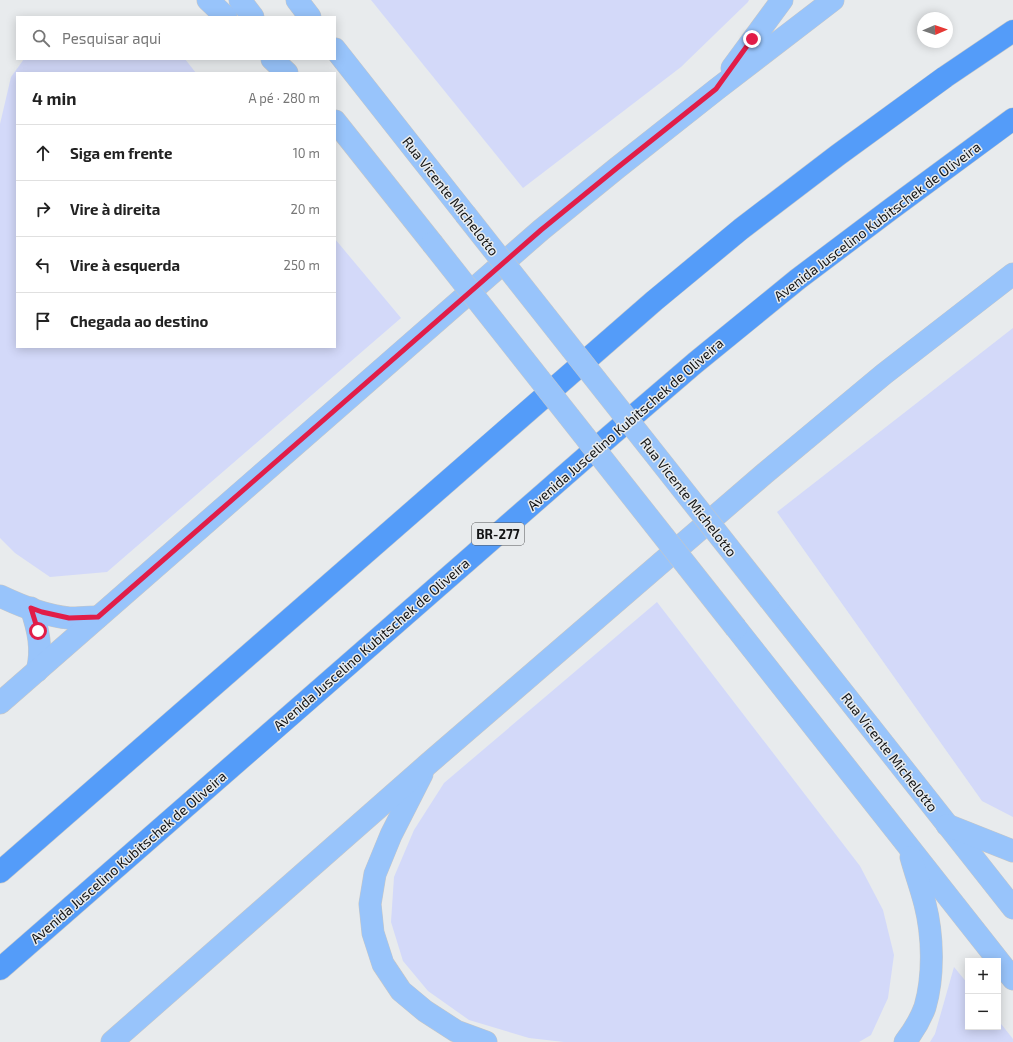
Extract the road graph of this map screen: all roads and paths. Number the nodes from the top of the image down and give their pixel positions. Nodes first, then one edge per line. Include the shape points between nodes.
1 (208, 0) edge
2 (240, 0) edge
3 (782, 0) edge
4 (832, 0) edge
5 (225, 16) edge
6 (252, 16) edge
7 (1013, 31) edge
8 (336, 50) edge
9 (273, 60) edge
10 (287, 60) edge
11 (286, 72) edge
12 (297, 72) edge
13 (716, 89) junction
14 (1013, 119) edge
15 (336, 122) edge
16 (1013, 274) edge
17 (0, 596) edge
18 (31, 608) junction
19 (98, 617) junction
20 (37, 671) junction
21 (0, 703) edge
22 (428, 764) junction
23 (947, 825) junction
24 (908, 846) junction
25 (1013, 851) edge
26 (0, 872) edge
27 (1013, 908) edge
28 (0, 969) edge
29 (1013, 979) edge
30 (112, 1042) edge
31 (486, 1042) edge
32 (905, 1042) edge

1 - 5 main road
2 - 6 main road
3 - 13 main road
4 - 13 main road
7 - 26 highway via 844,150 741,228
8 - 23 main road, Rua Vicente Michelotto, bridge
9 - 11 main road
10 - 12 main road
13 - 19 main road via 541,230
14 - 28 highway, Avenida Juscelino Kubitschek de Oliveira / BR-277 via 798,279 695,363
15 - 24 main road, bridge
16 - 22 main road via 884,374 794,449
17 - 18 main road
18 - 19 main road via 69,618
18 - 20 main road via 40,638 40,661
19 - 20 main road
20 - 21 main road
22 - 30 main road
22 - 31 main road via 391,835 375,874 370,904 372,933 383,964 401,991 425,1011 456,1031
23 - 25 main road
23 - 27 main road, Rua Vicente Michelotto
24 - 29 main road
24 - 32 main road via 925,905 931,943 930,979 924,1008 912,1034

